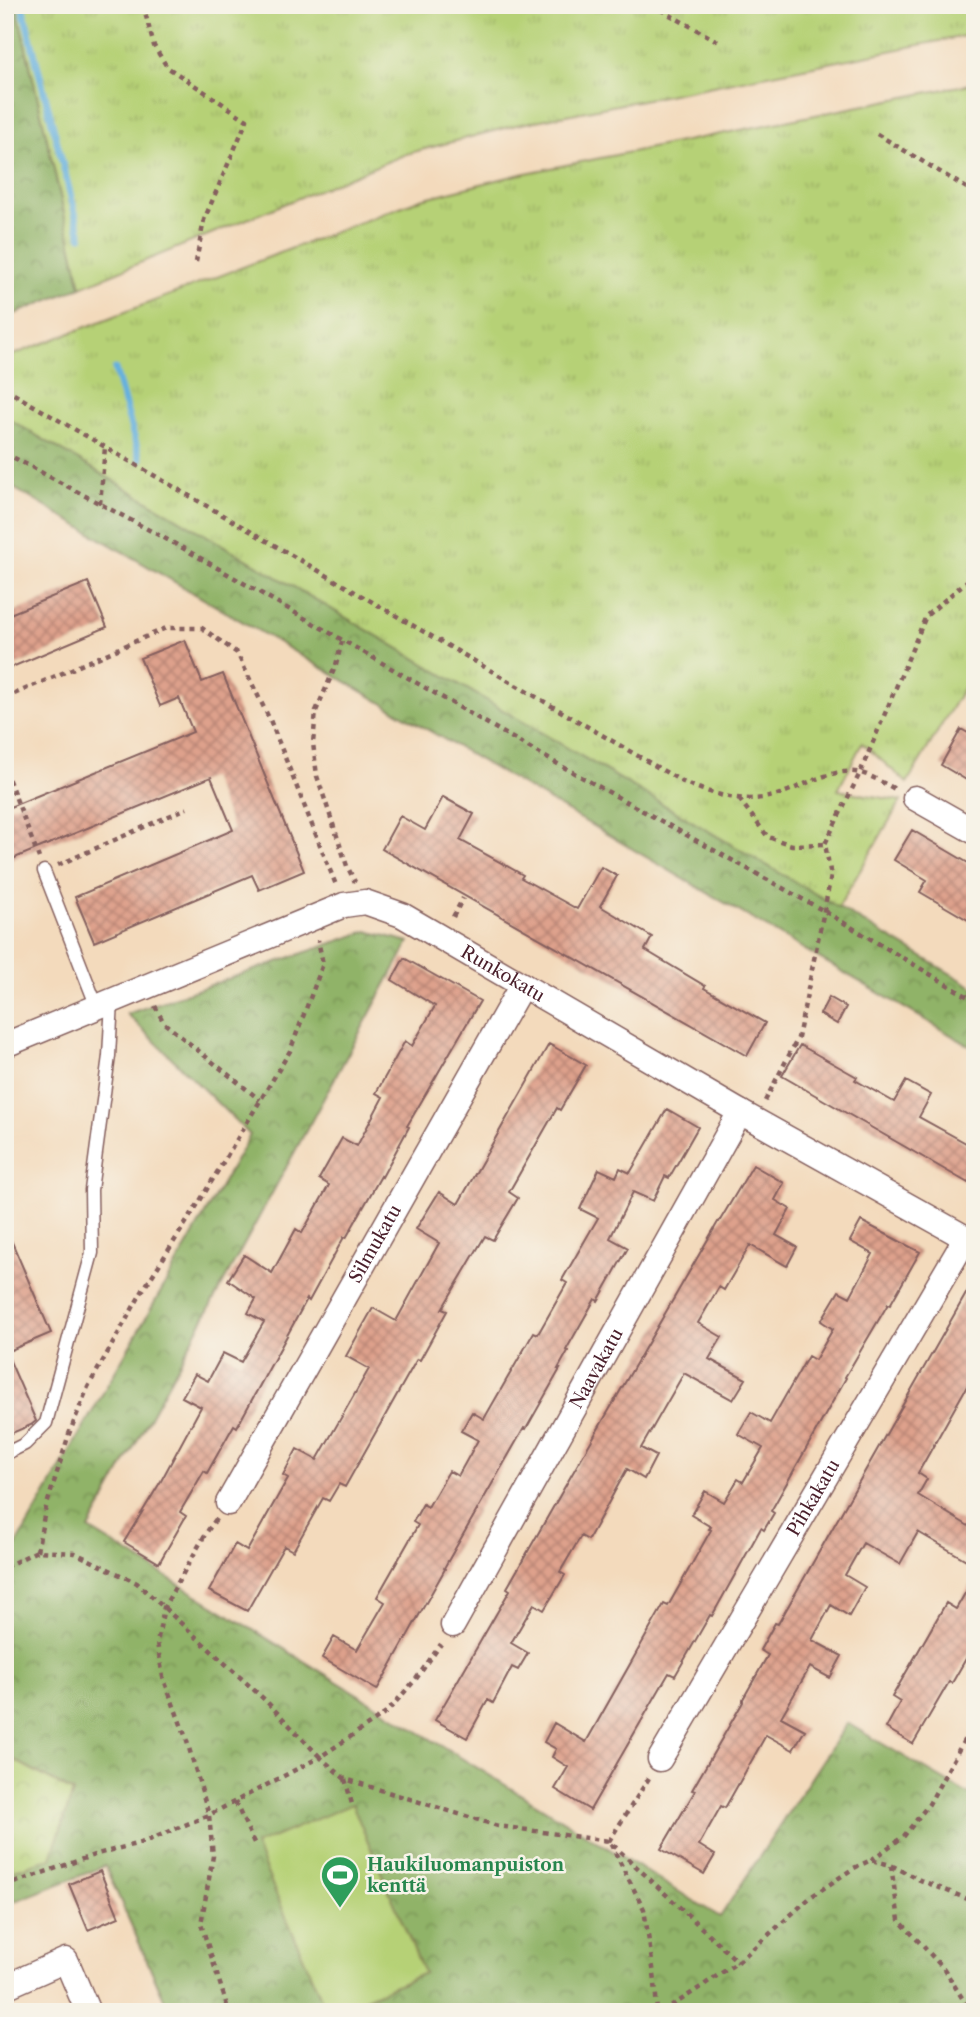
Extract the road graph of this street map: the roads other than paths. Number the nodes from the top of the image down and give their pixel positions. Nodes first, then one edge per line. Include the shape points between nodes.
1 (915, 797) road end
2 (975, 832) edge
3 (44, 871) road end
4 (522, 985) junction
5 (104, 1004) junction
6 (5, 1045) edge
7 (748, 1116) junction
8 (970, 1240) edge
9 (5, 1454) edge
10 (228, 1503) road end
11 (453, 1625) road end
12 (660, 1759) road end
13 (5, 1987) edge
14 (88, 2012) edge

1 - 2 street
3 - 5 lane
4 - 5 street, Runkokatu via 396,912 355,903
4 - 7 street, Runkokatu
4 - 10 street, Silmukatu
5 - 6 street
5 - 9 lane via 109,1056 91,1190 92,1253 46,1423 25,1444
7 - 8 street, Runkokatu
7 - 11 street, Naavakatu
8 - 12 street, Pihkakatu
13 - 14 street via 66,1960

